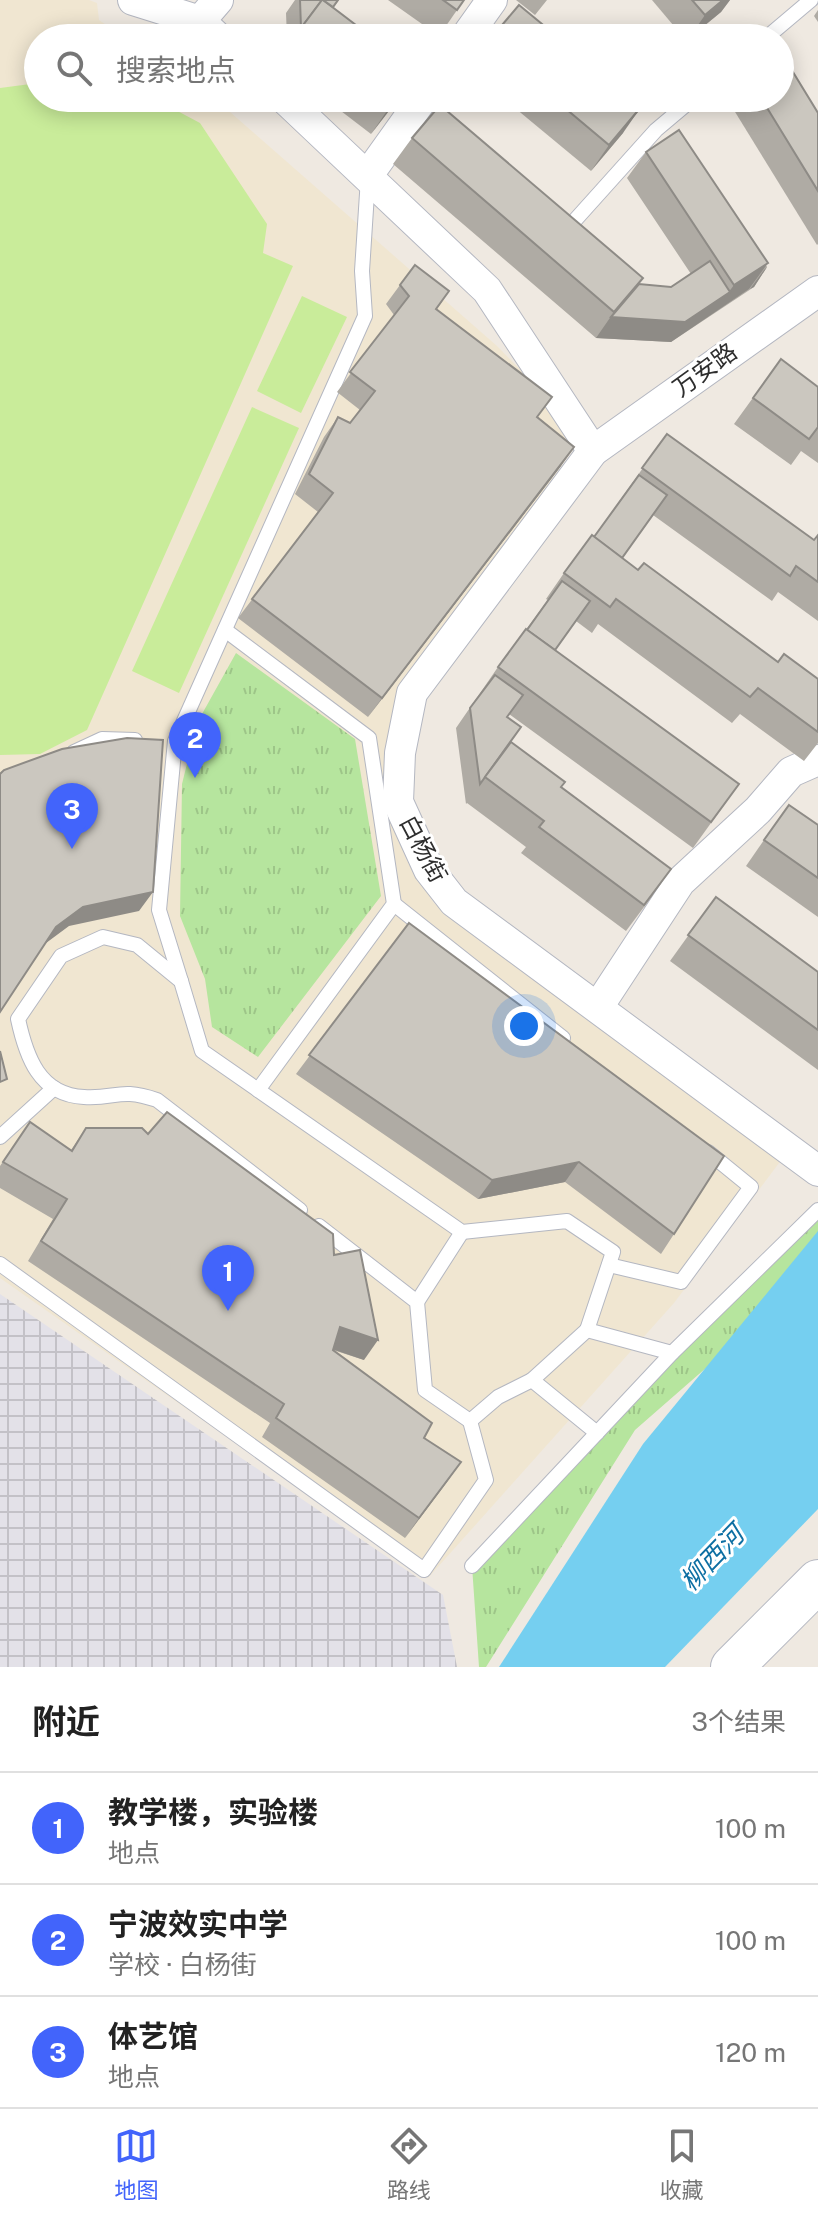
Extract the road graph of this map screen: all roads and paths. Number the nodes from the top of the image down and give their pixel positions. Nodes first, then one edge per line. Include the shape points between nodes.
1 (133, 0) edge
2 (492, 0) edge
3 (811, 0) edge
4 (212, 20) edge
5 (475, 24) edge
6 (783, 24) edge
7 (299, 112) edge
8 (413, 112) edge
9 (677, 112) edge
10 (368, 175) junction
11 (568, 228) edge
12 (818, 291) edge
13 (593, 451) junction
14 (225, 630) junction
15 (160, 741) junction
16 (61, 757) edge
17 (818, 760) edge
18 (394, 904) junction
19 (181, 981) junction
20 (598, 1007) junction
21 (579, 1050) edge
22 (54, 1088) junction
23 (258, 1090) junction
24 (0, 1137) edge
25 (690, 1138) edge
26 (818, 1171) edge
27 (818, 1210) edge
28 (462, 1232) junction
29 (0, 1264) edge
30 (609, 1265) junction
31 (417, 1302) junction
32 (587, 1330) junction
33 (672, 1353) junction
34 (532, 1380) junction
35 (470, 1421) junction
36 (597, 1433) junction
37 (472, 1566) dead end
38 (818, 1581) edge
39 (818, 1616) edge
40 (732, 1667) edge
41 (766, 1667) edge

1 - 4 street
2 - 5 street
3 - 6 lane
7 - 10 street
8 - 10 street
9 - 11 lane
10 - 13 street via 487,290
10 - 14 lane via 365,316
12 - 13 street, 万安路
13 - 20 street, 白杨街 via 412,693 400,753 398,802 429,870 454,902
14 - 15 lane
14 - 18 lane via 369,738
15 - 16 lane via 102,739
15 - 19 lane via 159,910
17 - 20 street via 791,772 680,882
18 - 21 lane
18 - 23 lane
19 - 22 lane via 137,945 103,937 61,956 18,1019 26,1059
19 - 23 lane via 202,1051
20 - 26 street, 白杨街
22 - 24 lane
22 - 31 lane via 83,1097 131,1091 157,1100
23 - 28 lane
25 - 30 lane via 751,1187 681,1282
27 - 33 lane
28 - 30 lane via 567,1221 613,1252
28 - 31 lane
29 - 35 lane via 424,1570 486,1480
30 - 32 lane
31 - 35 lane via 425,1390
32 - 33 lane
32 - 34 lane
33 - 36 lane
34 - 35 lane via 498,1397
34 - 36 lane
36 - 37 lane
38 - 40 main road
39 - 41 main road

